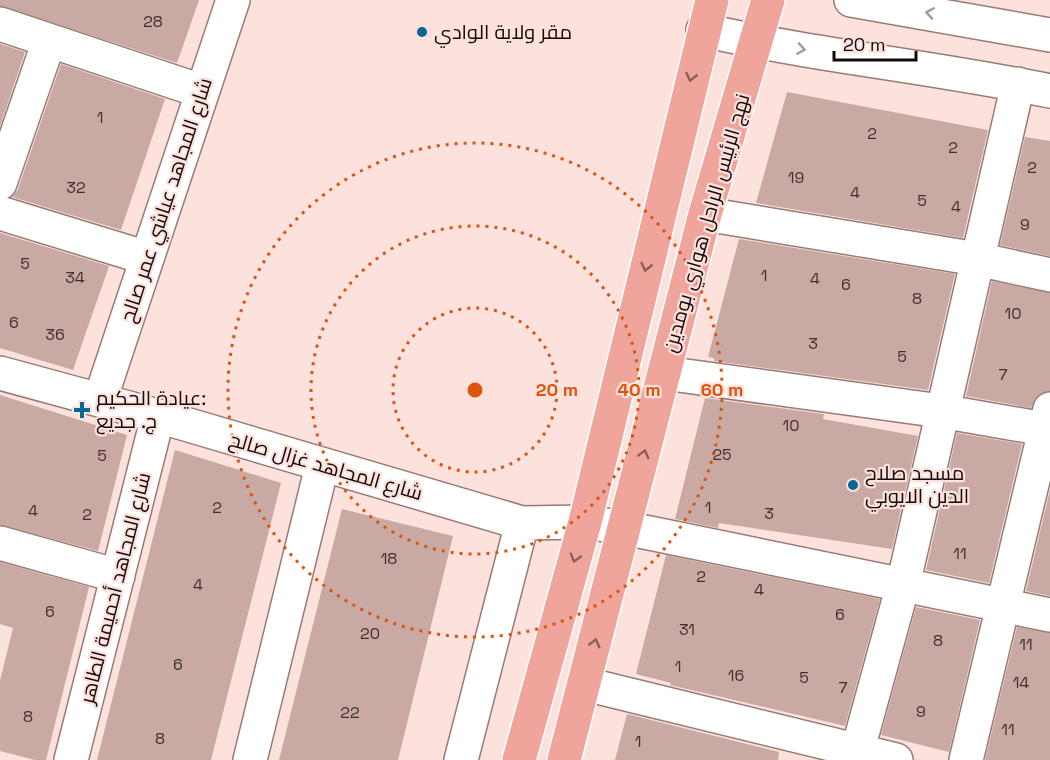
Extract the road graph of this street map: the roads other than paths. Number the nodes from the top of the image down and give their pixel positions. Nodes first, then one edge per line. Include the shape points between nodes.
1 (233, 0) edge
2 (768, 0) edge
3 (851, 0) edge
4 (1002, 12) edge
5 (707, 15) edge
6 (0, 24) edge
7 (1050, 35) edge
8 (49, 41) junction
9 (757, 42) junction
10 (1018, 84) junction
11 (201, 91) junction
12 (1050, 91) edge
13 (0, 183) edge
14 (0, 213) edge
15 (705, 214) junction
16 (147, 258) junction
17 (977, 259) junction
18 (1050, 275) edge
19 (0, 373) edge
20 (664, 373) junction
21 (100, 400) junction
22 (941, 411) junction
23 (158, 416) junction
24 (1048, 422) edge
25 (322, 466) junction
26 (585, 522) junction
27 (522, 524) junction
28 (625, 528) junction
29 (0, 543) edge
30 (118, 576) junction
31 (903, 585) junction
32 (1002, 605) junction
33 (1050, 615) edge
34 (585, 684) junction
35 (856, 756) edge
36 (71, 760) edge
37 (250, 760) edge
38 (461, 760) edge
39 (519, 760) edge
40 (564, 760) edge
41 (896, 760) edge
42 (966, 760) edge

1 - 11 street, شارع المجاهد عياشي عمر صالح
2 - 9 main road, نهج الرئيس الراحل هواري بومدين
4 -> 3 street
4 - 7 street
5 - 9 street
5 -> 26 main road
6 - 8 street
8 - 11 street
8 - 13 street
9 -> 10 street
9 - 15 main road, نهج الرئيس الراحل هواري بومدين
10 - 12 street
10 - 17 street
11 - 16 street, شارع المجاهد عياشي عمر صالح
14 - 16 street
15 - 17 street
15 - 20 main road, نهج الرئيس الراحل هواري بومدين
16 - 21 street, شارع المجاهد عياشي عمر صالح
17 - 18 street
17 - 22 street
19 - 21 street, شارع المجاهد غزال صالح
20 - 22 street
28 -> 20 main road, نهج الرئيس الراحل هواري بومدين
21 - 23 street, شارع المجاهد غزال صالح
22 - 24 street
22 - 31 street
23 - 25 street, شارع المجاهد غزال صالح
23 - 30 street, شارع المجاهد أحميمة الطاهر
24 - 32 street
25 - 27 street, شارع المجاهد غزال صالح
25 - 37 street
26 - 27 street, شارع المجاهد غزال صالح
26 - 28 street, شارع المجاهد غزال صالح
26 -> 39 main road
27 - 38 street
28 - 31 street, شارع المجاهد غزال صالح
34 -> 28 main road, نهج الرئيس الراحل هواري بومدين
29 - 30 street
30 - 36 street, شارع المجاهد أحميمة الطاهر
31 - 32 street, شارع المجاهد غزال صالح
31 - 35 street
32 - 33 street, شارع المجاهد غزال صالح
32 - 42 street
34 - 35 street
34 - 40 main road, نهج الرئيس الراحل هواري بومدين
35 - 41 street

